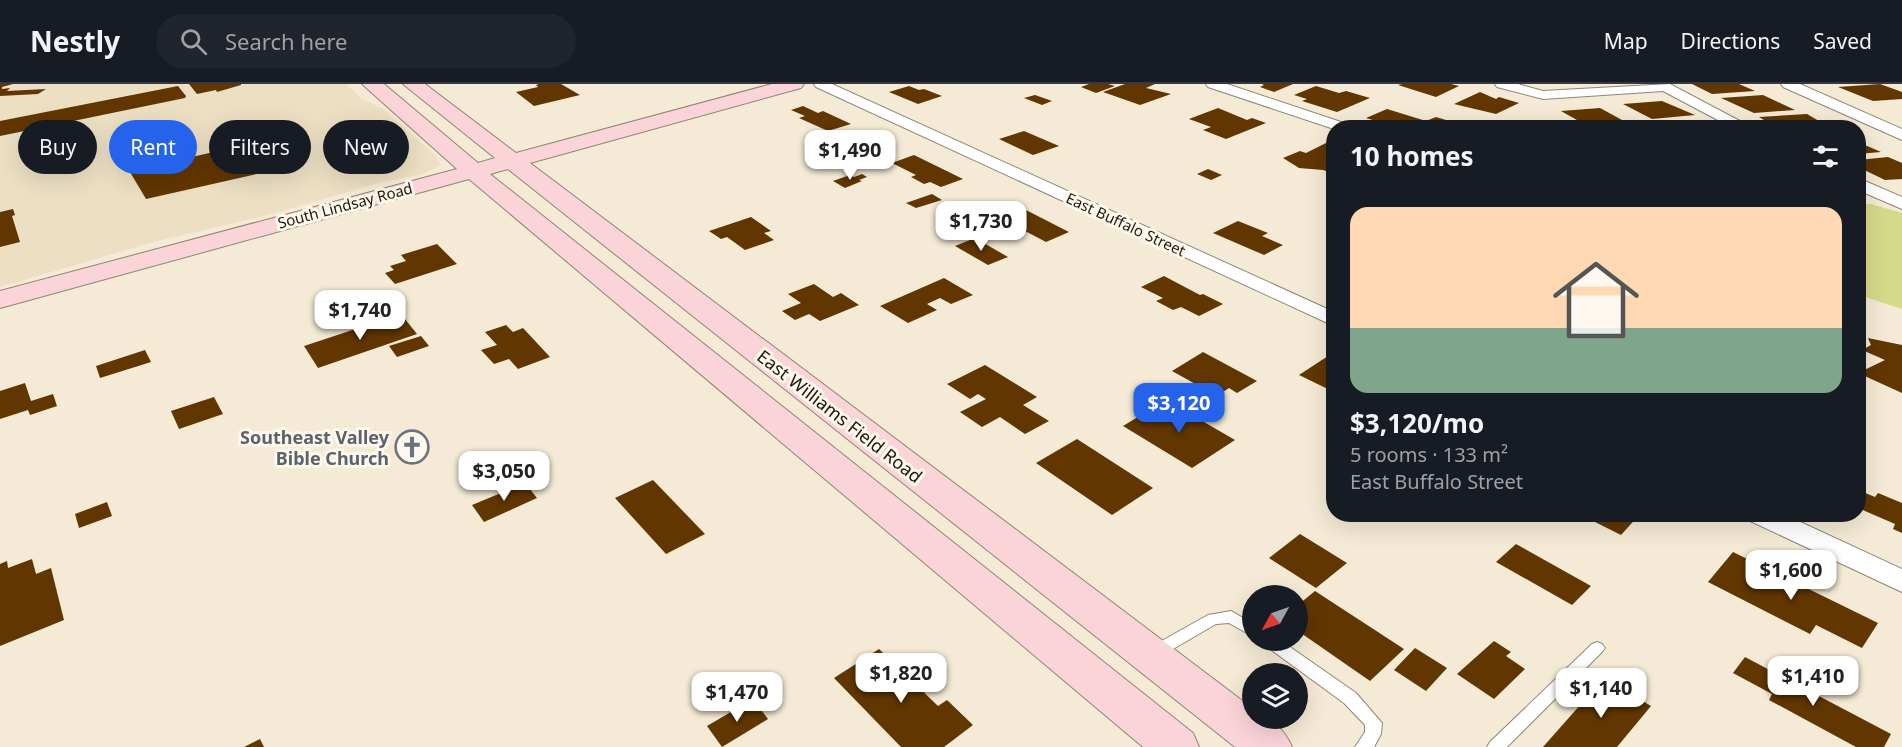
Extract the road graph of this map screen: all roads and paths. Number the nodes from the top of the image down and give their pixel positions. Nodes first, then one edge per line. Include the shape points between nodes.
1 (372, 84) edge
2 (413, 84) edge
3 (794, 84) edge
4 (820, 84) edge
5 (1213, 84) edge
6 (1502, 84) edge
7 (1788, 84) edge
8 (1662, 86) edge
9 (1730, 120) edge
10 (1326, 122) edge
11 (1902, 135) edge
12 (509, 160) junction
13 (473, 170) junction
14 (1866, 187) edge
15 (1902, 190) edge
16 (1877, 192) junction
17 (1866, 193) edge
18 (1902, 204) edge
19 (0, 300) edge
20 (1326, 316) edge
21 (1775, 522) edge
22 (1902, 580) edge
23 (1242, 623) edge
24 (1597, 648) dead end
25 (1284, 651) edge
26 (1150, 655) junction
27 (1176, 747) edge
28 (1269, 747) edge
29 (1364, 747) edge
30 (1496, 747) edge

1 - 13 main road
2 - 12 main road, East Williams Field Road
3 - 12 main road, South Lindsay Road
4 - 20 street, East Buffalo Street
5 - 10 street
6 - 8 street via 1543,95
7 - 11 street
8 - 9 street
12 - 13 main road, South Lindsay Road
12 - 26 main road, East Williams Field Road
13 - 19 main road, South Lindsay Road
13 - 27 main road
14 - 16 street
15 - 16 street
16 - 17 street
16 - 18 street
21 - 22 street
23 - 26 lane via 1231,616 1213,619
24 - 30 lane
25 - 29 lane via 1350,698 1374,723 1373,734
26 - 28 main road, East Williams Field Road

